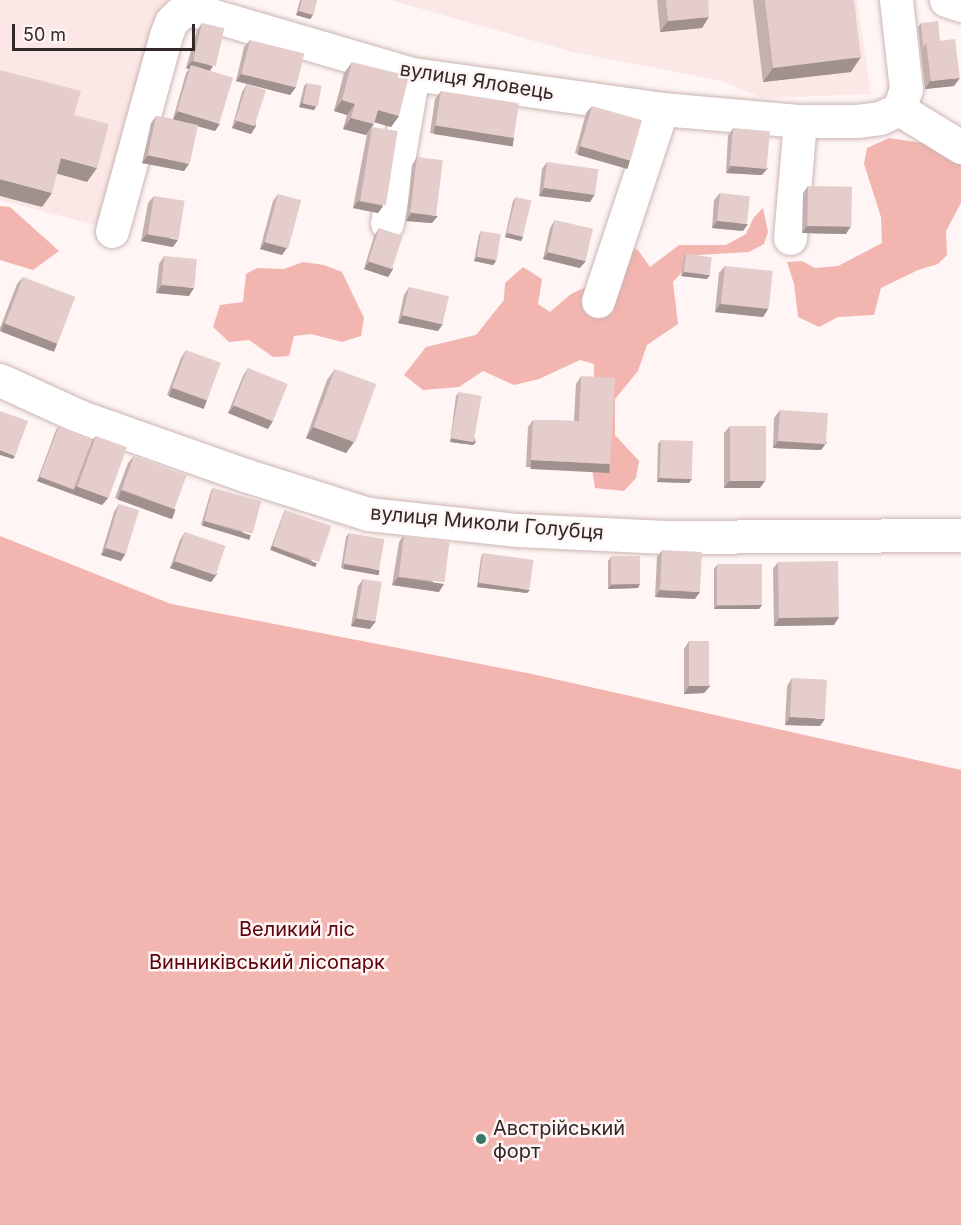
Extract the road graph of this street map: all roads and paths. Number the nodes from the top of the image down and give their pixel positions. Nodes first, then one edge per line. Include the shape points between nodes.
1 (896, 0) edge
2 (946, 0) edge
3 (961, 4) edge
4 (413, 74) junction
5 (662, 109) junction
6 (899, 109) junction
7 (800, 121) junction
8 (961, 147) edge
9 (387, 223) dead end
10 (112, 231) dead end
11 (790, 238) dead end
12 (598, 301) dead end
13 (0, 380) edge
14 (961, 535) edge

1 - 6 street via 906,89
2 - 3 street
4 - 5 street, вулиця Яловець
4 - 9 street
4 - 10 street, вулиця Яловець via 200,10 179,14 166,35
5 - 7 street, вулиця Яловець
5 - 12 street
6 - 7 street, вулиця Яловець via 868,120
6 - 8 street
7 - 11 street
13 - 14 street, вулиця Миколи Голубця via 92,421 368,514 518,530 666,537

